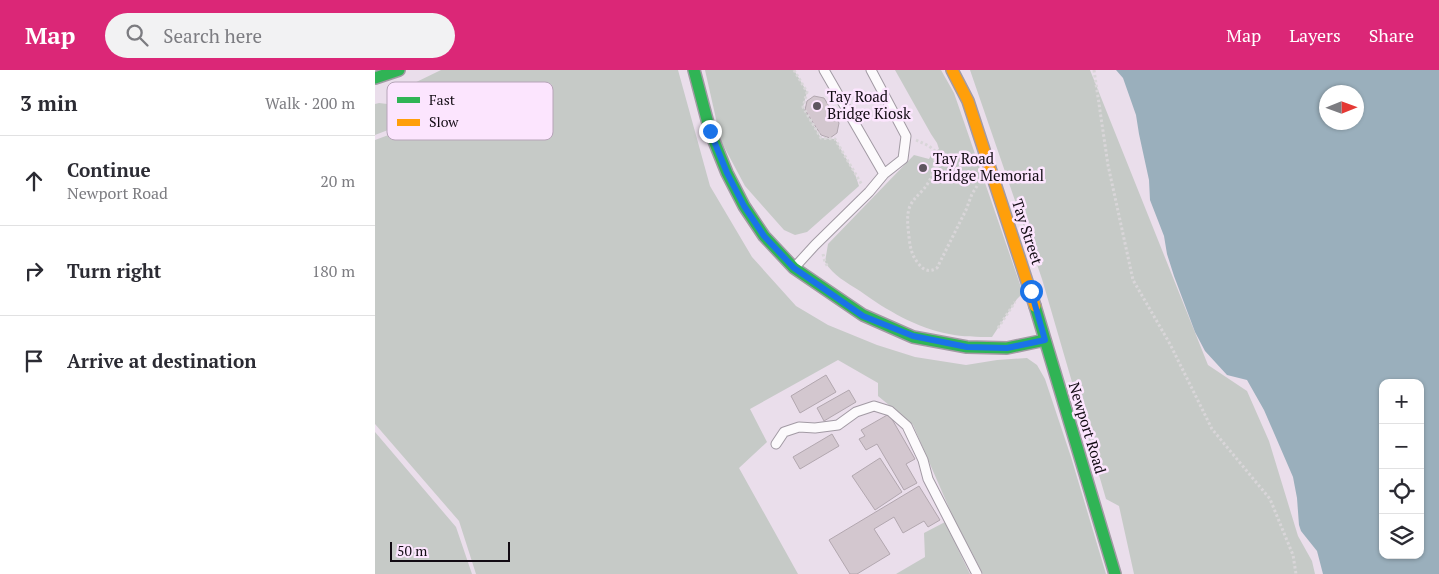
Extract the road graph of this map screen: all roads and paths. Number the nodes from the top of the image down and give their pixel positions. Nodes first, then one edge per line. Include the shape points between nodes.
1 (399, 70) edge
2 (694, 70) edge
3 (794, 70) edge
4 (824, 70) edge
5 (871, 70) edge
6 (952, 70) edge
7 (1094, 70) edge
8 (375, 78) edge
9 (922, 143) dead end
10 (884, 174) junction
11 (863, 186) dead end
12 (978, 186) dead end
13 (794, 268) junction
14 (1031, 291) joint
15 (1017, 299) dead end
16 (996, 331) dead end
17 (1045, 340) junction
18 (776, 444) dead end
19 (977, 574) edge
20 (1115, 574) edge
21 (1296, 574) edge

1 - 8 main road
2 - 13 main road via 710,131 727,173 764,236
3 - 11 path via 807,92 803,107 821,138 835,139
4 - 10 lane
5 - 10 lane via 906,136 903,159
6 - 14 main road, Tay Street via 968,101
7 - 21 path via 1108,165 1133,280 1170,344 1212,429 1271,499 1293,555
9 - 12 path via 935,151 933,173 909,208 907,222 914,258 926,271 937,268
10 - 13 lane
13 - 17 main road via 863,316 913,336 967,347 1007,348
14 - 17 main road, Newport Road
15 - 16 path
17 - 20 main road, Newport Road
18 - 19 lane via 785,432 799,427 838,424 856,412 874,406 890,411 907,426 928,479

